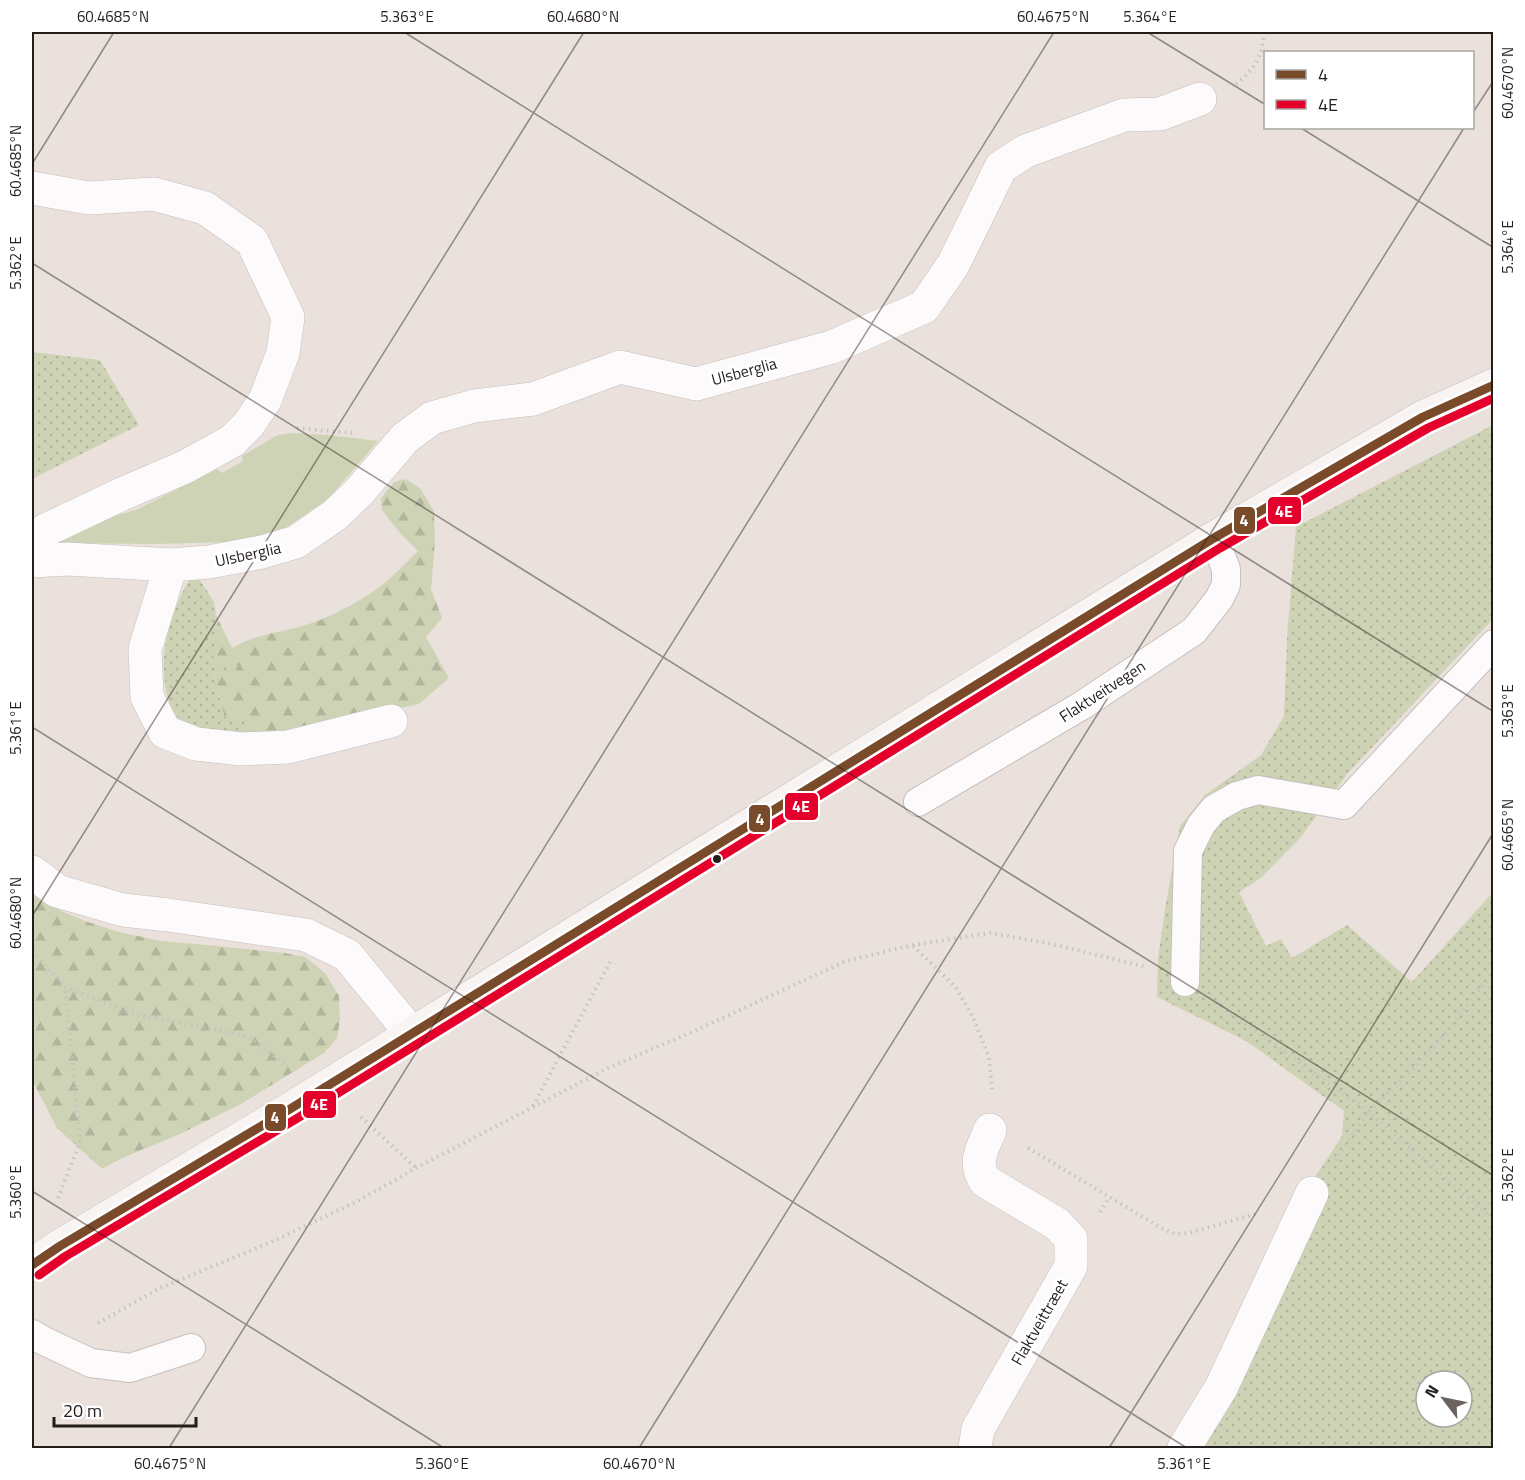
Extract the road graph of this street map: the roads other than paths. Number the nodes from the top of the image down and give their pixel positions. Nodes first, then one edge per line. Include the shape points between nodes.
1 (1200, 99) road end
2 (32, 188) edge
3 (1494, 385) edge
4 (32, 538) edge
5 (1214, 538) junction
6 (32, 561) edge
7 (171, 565) junction
8 (1494, 644) edge
9 (391, 721) dead end
10 (918, 802) dead end
11 (32, 872) edge
12 (1185, 981) road end
13 (412, 1034) junction
14 (990, 1130) road end
15 (1312, 1193) road end
16 (32, 1265) edge
17 (32, 1334) edge
18 (191, 1348) dead end
19 (975, 1449) edge
20 (1184, 1449) edge

1 - 7 street, Ulsberglia via 1160,114 1124,115 1026,151 1001,167 953,265 924,307 832,347 696,384 620,367 533,399 474,406 432,418 405,438 335,515 296,542 209,562
2 - 4 street via 89,198 154,194 205,208 252,241 288,317 283,353 266,400 232,441
3 - 5 main road via 1423,417
5 - 10 lane, Flaktveitvegen via 1226,568 1226,585 1194,631 1081,706
5 - 13 main road
6 - 7 street, Ulsberglia via 68,559
7 - 9 street via 145,649 147,697 165,732 196,744 241,749 288,747
8 - 12 lane via 1344,805 1258,790 1214,808 1188,851
11 - 13 street via 57,891 123,910 306,935 347,955
13 - 16 main road
14 - 19 street, Flaktveittræet via 978,1159 985,1181 1057,1224 1071,1239 1071,1266 978,1429
15 - 20 street via 1221,1388
17 - 18 lane via 91,1363 130,1368

